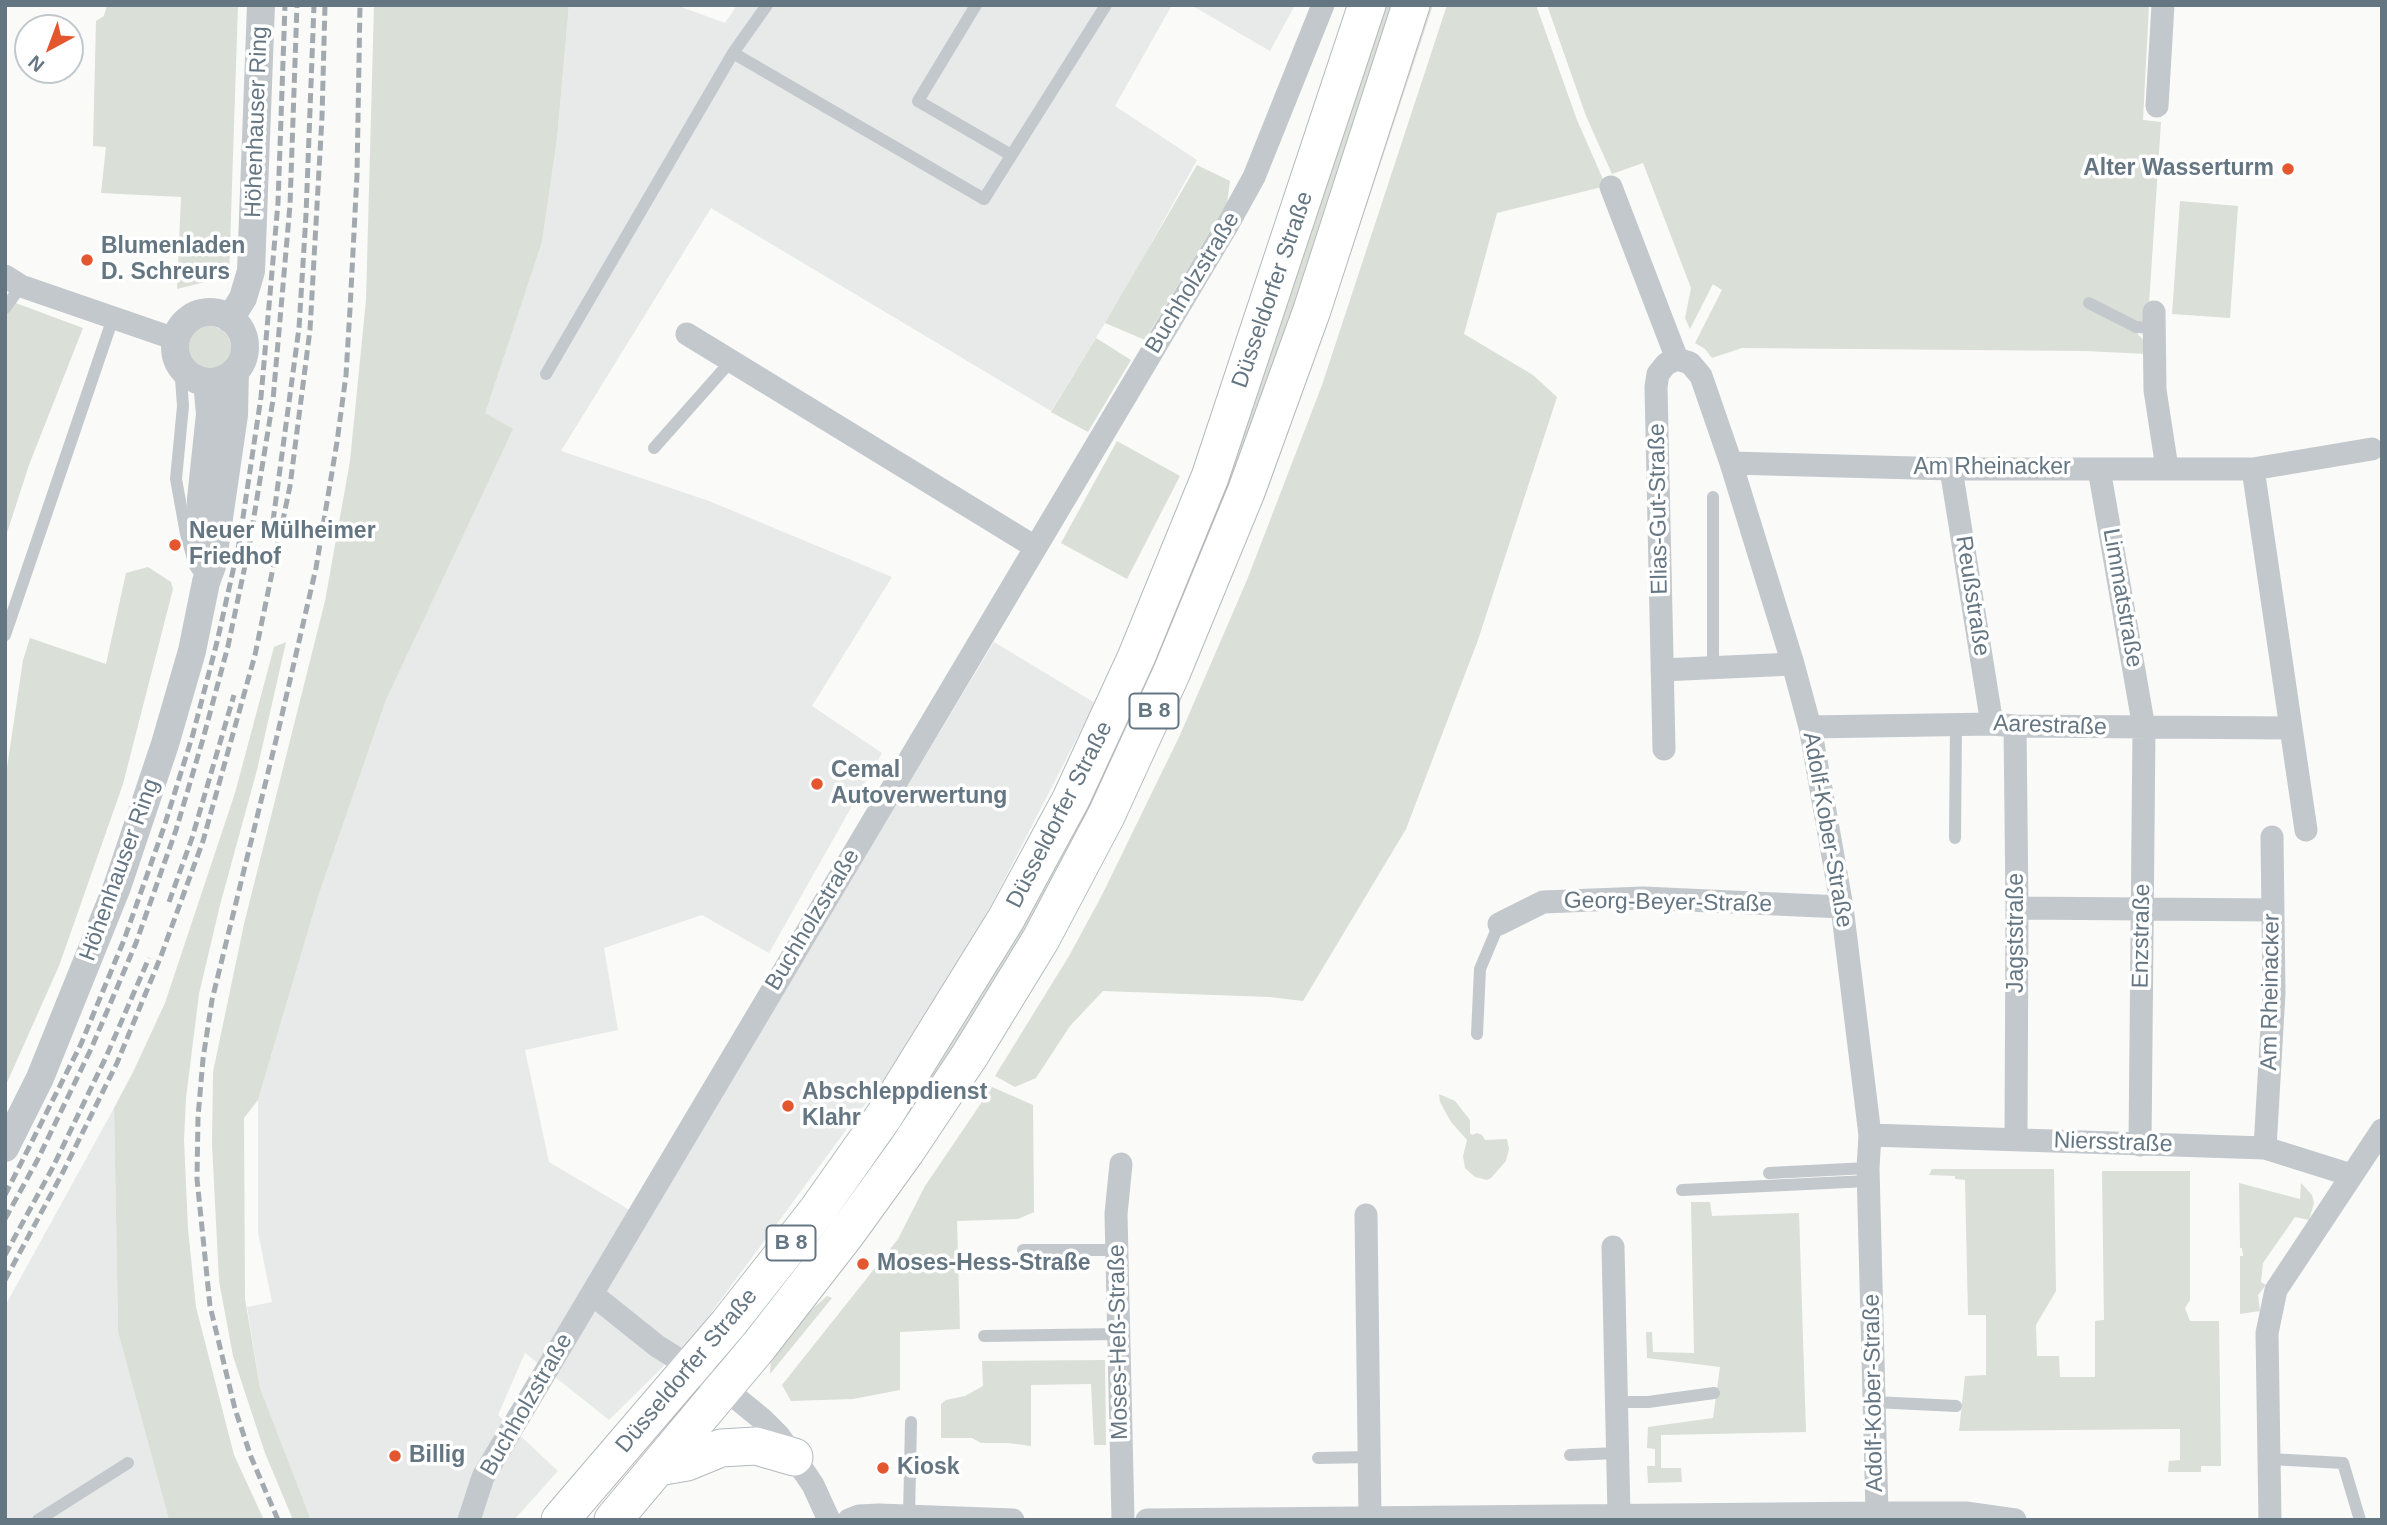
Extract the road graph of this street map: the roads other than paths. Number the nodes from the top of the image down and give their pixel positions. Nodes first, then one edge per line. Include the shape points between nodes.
1 (261, 5) edge
2 (767, 5) edge
3 (976, 5) edge
4 (1106, 5) edge
5 (1323, 5) edge
6 (1367, 5) edge
7 (1411, 5) edge
8 (2163, 5) edge
9 (733, 53) junction
10 (2157, 106) dead end
11 (1011, 155) junction
12 (1611, 187) dead end
13 (13, 281) edge
14 (2089, 303) dead end
15 (5, 308) edge
16 (113, 318) junction
17 (230, 318) junction
18 (2153, 320) joint
19 (687, 334) dead end
20 (177, 352) junction
21 (1677, 359) junction
22 (731, 361) junction
23 (235, 371) junction
24 (546, 374) dead end
25 (207, 382) junction
26 (654, 448) dead end
27 (2372, 449) dead end
28 (1731, 463) junction
29 (2167, 468) junction
30 (1951, 469) junction
31 (2099, 469) junction
32 (2253, 469) junction
33 (1713, 496) dead end
34 (1035, 547) junction
35 (206, 582) junction
36 (5, 635) edge
37 (1793, 664) junction
38 (1713, 668) junction
39 (1662, 670) junction
40 (1956, 724) junction
41 (2003, 725) junction
42 (1810, 727) junction
43 (2144, 728) junction
44 (2291, 729) junction
45 (1664, 749) dead end
46 (2306, 830) dead end
47 (2272, 836) dead end
48 (1955, 838) dead end
49 (1842, 907) junction
50 (2017, 908) junction
51 (2142, 908) junction
52 (2273, 910) junction
53 (1499, 924) joint
54 (1477, 1034) dead end
55 (2382, 1130) edge
56 (1870, 1135) junction
57 (2015, 1139) junction
58 (2140, 1145) junction
59 (5, 1148) edge
60 (2265, 1148) junction
61 (1121, 1164) dead end
62 (1769, 1173) dead end
63 (1868, 1175) junction
64 (2351, 1175) junction
65 (1682, 1190) dead end
66 (1366, 1215) dead end
67 (1613, 1247) dead end
68 (1023, 1250) dead end
69 (1117, 1250) junction
70 (592, 1294) junction
71 (1119, 1334) junction
72 (984, 1336) dead end
73 (693, 1366) junction
74 (724, 1388) junction
75 (1714, 1392) dead end
76 (1617, 1402) junction
77 (1874, 1402) junction
78 (1956, 1406) dead end
79 (911, 1422) dead end
80 (1618, 1453) junction
81 (1570, 1455) dead end
82 (794, 1457) junction
83 (1369, 1457) junction
84 (1318, 1458) dead end
85 (2270, 1459) junction
86 (128, 1463) dead end
87 (658, 1467) junction
88 (1877, 1513) junction
89 (1619, 1515) junction
90 (909, 1516) junction
91 (1370, 1518) junction
92 (38, 1520) edge
93 (469, 1520) edge
94 (560, 1520) edge
95 (612, 1520) edge
96 (829, 1520) edge
97 (849, 1520) edge
98 (1013, 1520) edge
99 (1123, 1520) edge
100 (1147, 1520) edge
101 (2015, 1520) edge
102 (2270, 1520) edge
103 (2360, 1520) edge

1 - 17 street, Höhenhauser Ring via 251,271 243,298
2 - 9 lane
3 - 11 lane via 918,101
4 - 11 lane
5 - 34 street, Buchholzstraße via 1254,177
6 - 73 main road, Düsseldorfer Straße / B 8 via 1210,477 1136,659 1071,799 1006,919 884,1116 817,1211
7 - 74 main road, Düsseldorfer Straße / B 8 via 1312,310 1246,492 1106,816 1041,939 970,1055 846,1234
8 - 10 street
9 - 11 lane via 984,199
9 - 24 lane
12 - 21 street, Adolf-Kober-Straße
13 - 15 lane
13 - 16 street
14 - 18 lane via 2136,327
16 - 20 street
16 - 36 lane
17 - 20 street via 203,312 190,318 180,328
17 - 23 street, Höhenhauser Ring via 245,349
18 - 29 street via 2155,390
19 - 22 street
20 - 25 street via 191,376
20 - 35 lane via 183,406 176,479 195,566
21 - 28 street, Adolf-Kober-Straße via 1690,363 1701,376
21 - 39 street, Elias-Gut-Straße via 1658,374 1656,387
22 - 26 lane
22 - 34 street
23 - 25 street
23 - 35 street, Höhenhauser Ring via 230,452
25 - 35 street, Höhenhauser Ring via 210,414 201,499
27 - 32 street, Am Rheinacker
28 - 30 street, Am Rheinacker
28 - 37 street, Adolf-Kober-Straße
29 - 31 street, Am Rheinacker
29 - 32 street, Am Rheinacker
30 - 31 street, Am Rheinacker
30 - 41 street, Reußstraße
31 - 43 street, Limmatstraße
32 - 44 street
33 - 38 lane
34 - 70 street, Buchholzstraße
35 - 59 street, Höhenhauser Ring via 166,744 117,887 40,1078
37 - 38 street
37 - 42 street, Adolf-Kober-Straße
38 - 39 street
39 - 45 street, Elias-Gut-Straße
40 - 41 street, Aarestraße
40 - 42 street, Aarestraße
40 - 48 lane
41 - 43 street, Aarestraße
41 - 50 street, Jagststraße
42 - 49 street, Adolf-Kober-Straße
43 - 44 street, Aarestraße
43 - 51 street, Enzstraße
44 - 46 street
47 - 52 street, Am Rheinacker
49 - 53 street, Georg-Beyer-Straße via 1643,898 1543,902
49 - 56 street, Adolf-Kober-Straße
50 - 51 street
50 - 57 street, Jagststraße
51 - 52 street
51 - 58 street, Enzstraße
52 - 60 street, Am Rheinacker via 2274,993
53 - 54 lane via 1480,969
55 - 64 street
56 - 57 street, Niersstraße
56 - 63 street, Adolf-Kober-Straße
57 - 58 street, Niersstraße
58 - 60 street, Niersstraße
60 - 64 street, Niersstraße
61 - 69 street, Moses-Heß-Straße
62 - 63 lane
63 - 65 lane
63 - 77 street, Adolf-Kober-Straße
64 - 85 street via 2276,1290 2267,1333
66 - 83 street
67 - 76 street
68 - 69 lane
69 - 71 street, Moses-Heß-Straße
70 - 73 street via 657,1346
70 - 93 street, Buchholzstraße via 483,1477
71 - 72 lane
71 - 99 street, Moses-Heß-Straße
73 - 74 street
73 - 94 main road, Düsseldorfer Straße / B 8
74 - 82 street via 762,1419
74 - 87 main road, Düsseldorfer Straße / B 8
75 - 76 lane
76 - 80 street
77 - 78 lane
77 - 88 street, Adolf-Kober-Straße
79 - 90 lane
80 - 81 lane
80 - 89 street
82 - 87 main road via 756,1446 722,1448
82 - 96 street
83 - 84 lane
83 - 91 street
85 - 102 street
85 - 103 lane via 2343,1462
86 - 92 lane
87 - 95 main road, Düsseldorfer Straße / B 8
88 - 89 street
88 - 101 street via 1966,1513
89 - 91 street
90 - 97 street
90 - 98 street
91 - 100 street

